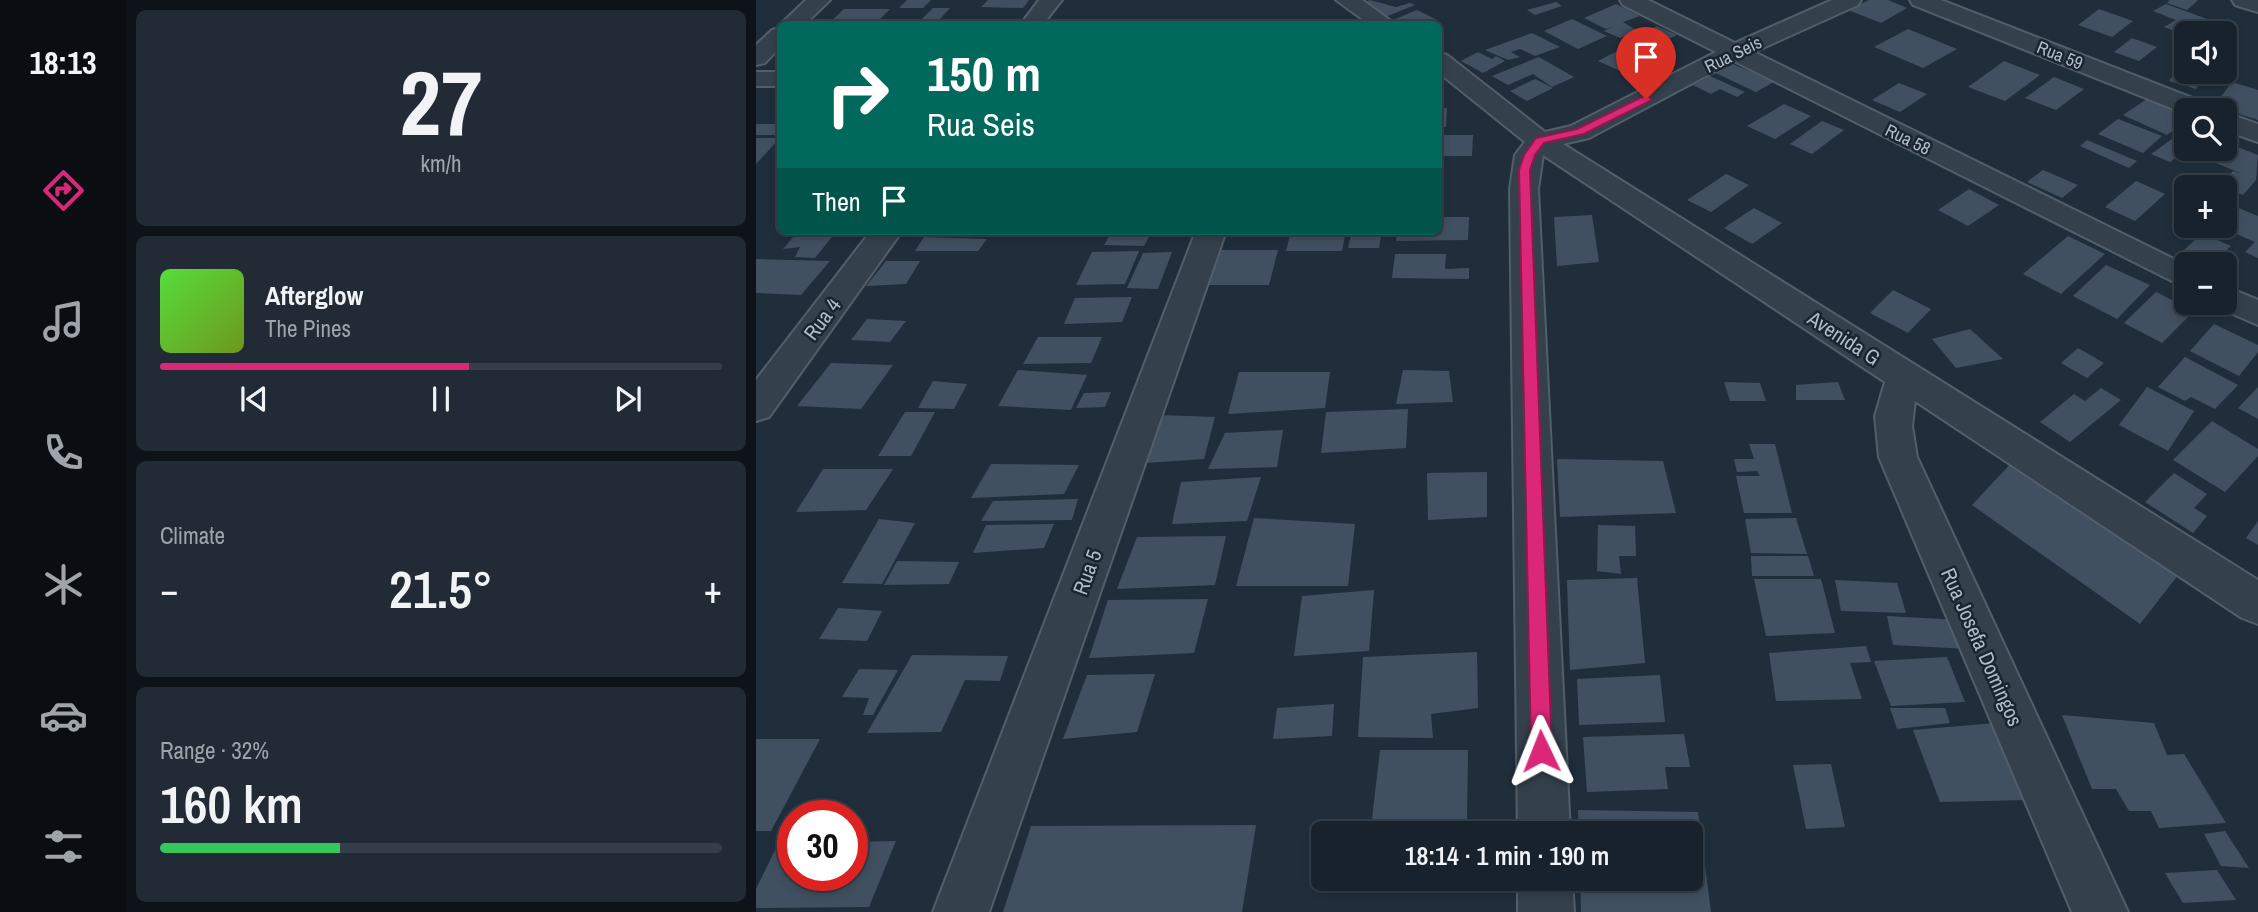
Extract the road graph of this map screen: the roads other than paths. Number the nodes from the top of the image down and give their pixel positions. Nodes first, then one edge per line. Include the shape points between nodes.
1 (820, 0) edge
2 (1051, 0) edge
3 (1347, 0) edge
4 (1631, 0) edge
5 (1850, 0) edge
6 (1921, 0) edge
7 (2243, 0) edge
8 (2258, 5) edge
9 (796, 21) edge
10 (1034, 21) edge
11 (1379, 21) edge
12 (777, 38) edge
13 (1734, 52) junction
14 (756, 58) edge
15 (1446, 69) edge
16 (756, 79) edge
17 (777, 79) edge
18 (2174, 100) edge
19 (2237, 125) edge
20 (2258, 134) edge
21 (1540, 141) junction
22 (884, 235) edge
23 (1210, 235) edge
24 (2174, 272) edge
25 (2237, 304) edge
26 (2258, 314) edge
27 (1905, 377) junction
28 (756, 407) edge
29 (2258, 604) edge
30 (1544, 821) edge
31 (1545, 891) edge
32 (961, 912) edge
33 (1546, 912) edge
34 (2101, 912) edge

1 - 9 street
2 - 10 street
3 - 11 street
4 - 13 street, Rua 58
5 - 13 street, Rua Seis
6 - 18 street, Rua 59
7 - 8 street
12 - 14 street
13 - 21 street, Rua Seis via 1580,132
13 - 24 street, Rua 58
15 - 21 street, Avenida G
16 - 17 street
19 - 20 street
21 - 27 street, Avenida G
21 - 30 street via 1529,155 1524,189
22 - 28 street, Rua 4
23 - 32 street, Rua 5
25 - 26 street
27 - 29 street, Avenida G
27 - 34 street, Rua Josefa Domingos via 1894,400 1891,428 1898,457
31 - 33 street

